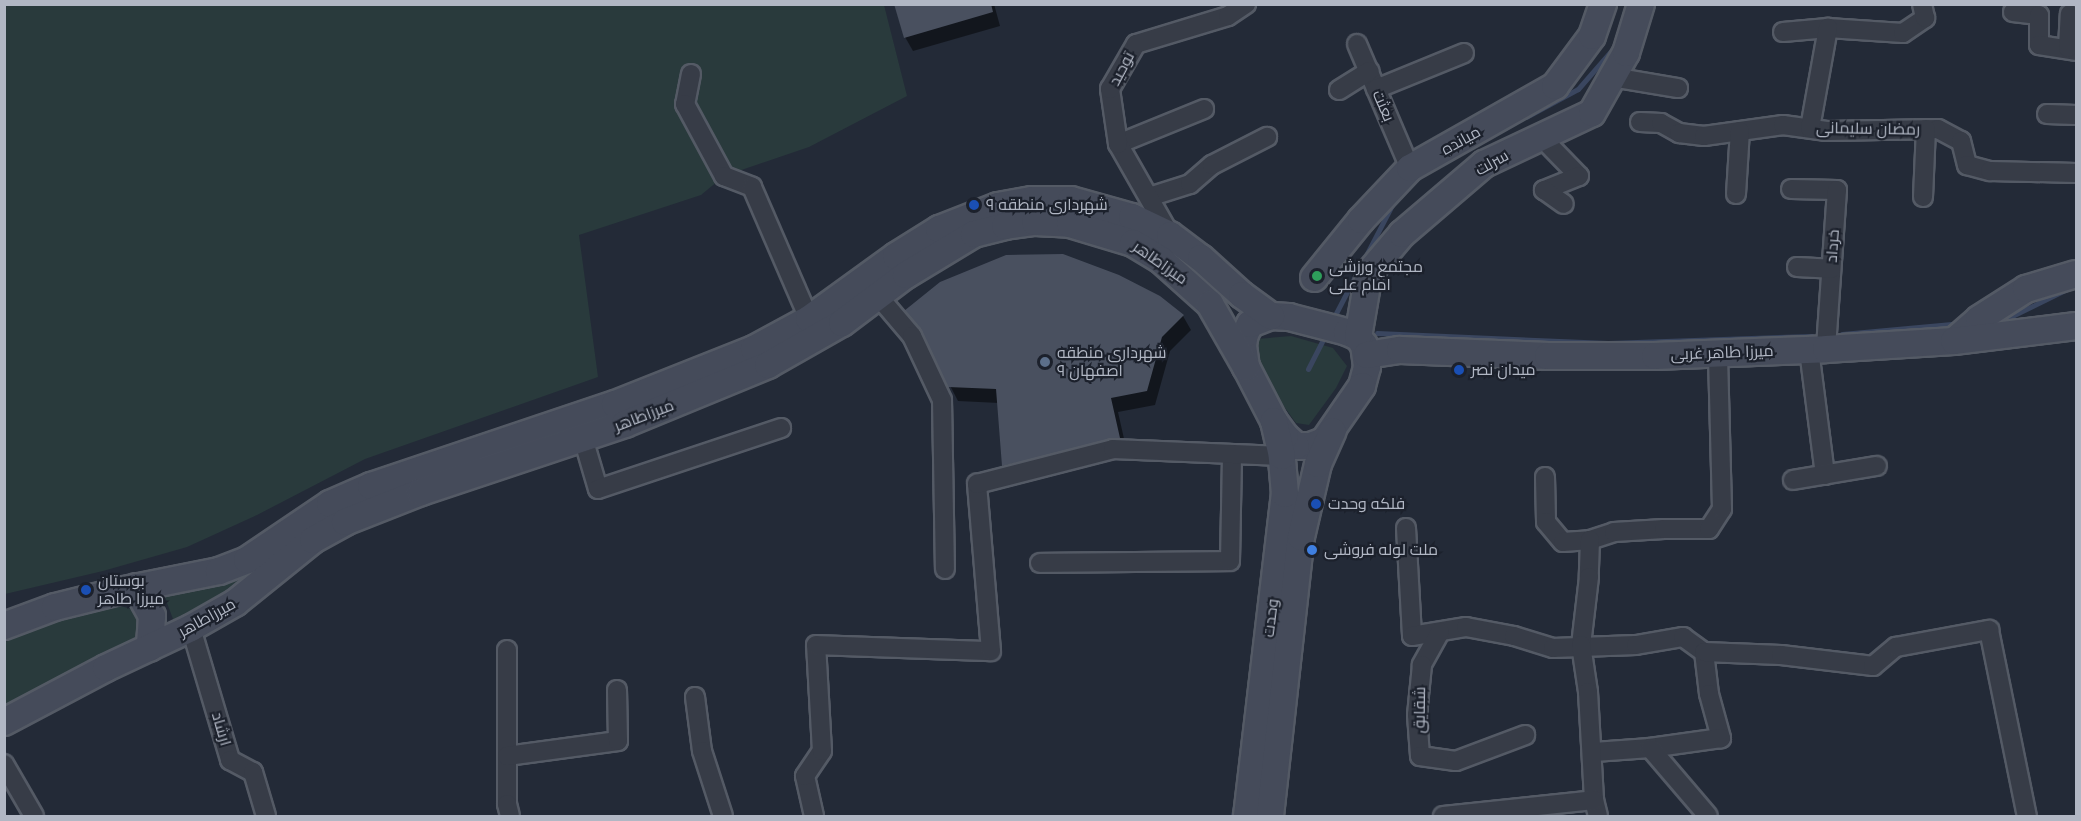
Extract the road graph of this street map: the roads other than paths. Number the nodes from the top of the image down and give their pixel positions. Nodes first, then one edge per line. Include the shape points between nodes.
1 (1246, 4) edge
2 (1603, 4) edge
3 (1641, 4) edge
4 (1922, 4) edge
5 (2013, 12) dead end
6 (2070, 14) dead end
7 (1828, 28) junction
8 (1783, 32) dead end
9 (1357, 44) dead end
10 (2072, 50) edge
11 (1464, 53) dead end
12 (1369, 71) junction
13 (691, 74) dead end
14 (1612, 77) junction
15 (1678, 88) dead end
16 (1376, 89) junction
17 (1339, 90) dead end
18 (1204, 109) dead end
19 (2047, 114) dead end
20 (2076, 115) edge
21 (1640, 122) dead end
22 (1810, 128) junction
23 (1926, 129) junction
24 (1740, 131) junction
25 (1267, 137) dead end
26 (1542, 138) junction
27 (1118, 144) junction
28 (1414, 172) junction
29 (2076, 173) edge
30 (1791, 189) dead end
31 (1736, 194) dead end
32 (1149, 197) junction
33 (1923, 197) dead end
34 (1442, 198) junction
35 (1564, 204) dead end
36 (1170, 235) junction
37 (1356, 265) junction
38 (1797, 267) dead end
39 (1831, 269) junction
40 (2076, 274) edge
41 (1314, 278) dead end
42 (878, 296) junction
43 (1271, 316) junction
44 (809, 319) junction
45 (2076, 326) edge
46 (1954, 341) junction
47 (1363, 346) junction
48 (1817, 350) junction
49 (1718, 353) junction
50 (1246, 367) junction
51 (1274, 421) junction
52 (781, 428) dead end
53 (1334, 429) junction
54 (583, 438) junction
55 (1232, 454) junction
56 (1282, 456) junction
57 (1877, 466) dead end
58 (1825, 475) junction
59 (1545, 477) dead end
60 (1793, 480) dead end
61 (1406, 528) dead end
62 (1590, 540) junction
63 (1040, 563) dead end
64 (945, 569) dead end
65 (136, 587) junction
66 (4, 626) edge
67 (191, 628) junction
68 (1440, 632) junction
69 (1581, 645) junction
70 (150, 648) junction
71 (507, 650) dead end
72 (1704, 652) junction
73 (616, 690) dead end
74 (695, 697) dead end
75 (4, 722) edge
76 (1525, 735) dead end
77 (1650, 748) junction
78 (1594, 752) junction
79 (507, 756) junction
80 (4, 764) edge
81 (1596, 808) edge
82 (34, 816) edge
83 (266, 816) edge
84 (510, 816) edge
85 (723, 816) edge
86 (814, 816) edge
87 (1247, 816) edge
88 (1270, 816) edge
89 (1443, 816) edge
90 (1708, 816) edge
91 (2027, 816) edge

1 - 27 street, توحید via 1228,16 1136,44 1110,89
2 - 28 main road, میانده via 1592,36 1555,86
3 - 14 main road, سرلت via 1626,53
4 - 7 street via 1924,18 1903,33
5 - 10 street via 2039,15 2039,45
6 - 10 street
7 - 8 street
7 - 22 street
9 - 12 street, بعثت
11 - 16 street
12 - 16 street, بعثت
12 - 17 street
13 - 44 street via 685,104 724,176 752,187
14 - 15 street
14 - 26 main road, سرلت via 1592,113
16 - 28 street, بعثت
18 - 27 street
19 - 20 street
21 - 24 street, رمضان سلیمانی via 1661,123 1679,133 1704,136
22 - 23 street, رمضان سلیمانی
22 - 24 street, رمضان سلیمانی via 1783,125
23 - 29 street, رمضان سلیمانی via 1938,129 1961,141 1967,165 1990,171
23 - 33 street
24 - 31 street
25 - 32 street via 1212,165 1190,184
26 - 34 main road, سرلت via 1484,164
26 - 35 street via 1579,176 1544,190
27 - 32 street, توحید
28 - 34 main road
28 - 37 main road, میانده via 1361,220
30 - 39 street, خرداد via 1837,190
32 - 36 street, توحید
34 - 37 main road, سرلت via 1402,234
36 - 43 main road, میرزاطاهر
36 - 44 main road, میرزاطاهر via 1132,216 1071,200 1032,200 998,206 939,229
37 - 41 main road, میانده
37 - 47 main road
38 - 39 street
39 - 48 street, خرداد
40 - 46 main road via 2026,289 1979,319
42 - 50 main road, میرزاطاهر via 946,248 974,234 1035,222 1070,224 1133,243 1188,281 1210,304
42 - 54 main road, میرزاطاهر via 842,323 768,365
42 - 64 street via 912,336 942,400
43 - 47 main road via 1289,316
43 - 50 main road via 1250,324 1245,333
44 - 65 main road, میرزاطاهر via 754,350 615,404 371,486 330,504 269,546 228,567
45 - 46 main road, میرزا طاهر غربی
46 - 48 main road, میرزا طاهر غربی
47 - 49 main road, میرزا طاهر غربی via 1548,356
47 - 53 main road via 1362,386
48 - 49 main road, میرزا طاهر غربی
48 - 58 street, خرداد
49 - 62 street via 1722,509 1709,529 1614,532
50 - 51 main road
51 - 53 main road via 1296,446 1324,441
51 - 56 main road, وحدت
52 - 54 street via 598,489
53 - 88 main road, وحدت via 1318,464 1301,537
54 - 67 main road, میرزاطاهر via 345,522 313,540 235,603
55 - 56 street
55 - 63 street via 1230,561
55 - 86 street via 1113,449 977,484 991,651 816,645 822,751 805,776
56 - 87 main road, وحدت via 1282,525
57 - 58 street
58 - 60 street
59 - 62 street via 1546,522 1563,542
61 - 68 street via 1412,636
62 - 69 street
65 - 66 main road, میرزاطاهر via 56,607
65 - 70 main road via 152,616
67 - 70 main road, میرزاطاهر
67 - 83 street, ارشاد via 230,760 254,772
68 - 69 street via 1466,627 1553,648
68 - 76 street, شقایق via 1422,665 1417,715 1420,756 1456,761
69 - 72 street via 1636,645 1683,637
69 - 78 street
70 - 75 main road, میرزاطاهر
71 - 79 street
72 - 77 street via 1709,694 1721,738
72 - 91 street via 1781,655 1873,666 1896,647 1989,630
73 - 79 street via 618,741
74 - 85 street via 702,751
77 - 78 street
77 - 90 street
78 - 81 street
79 - 84 street
80 - 82 street
81 - 89 street

